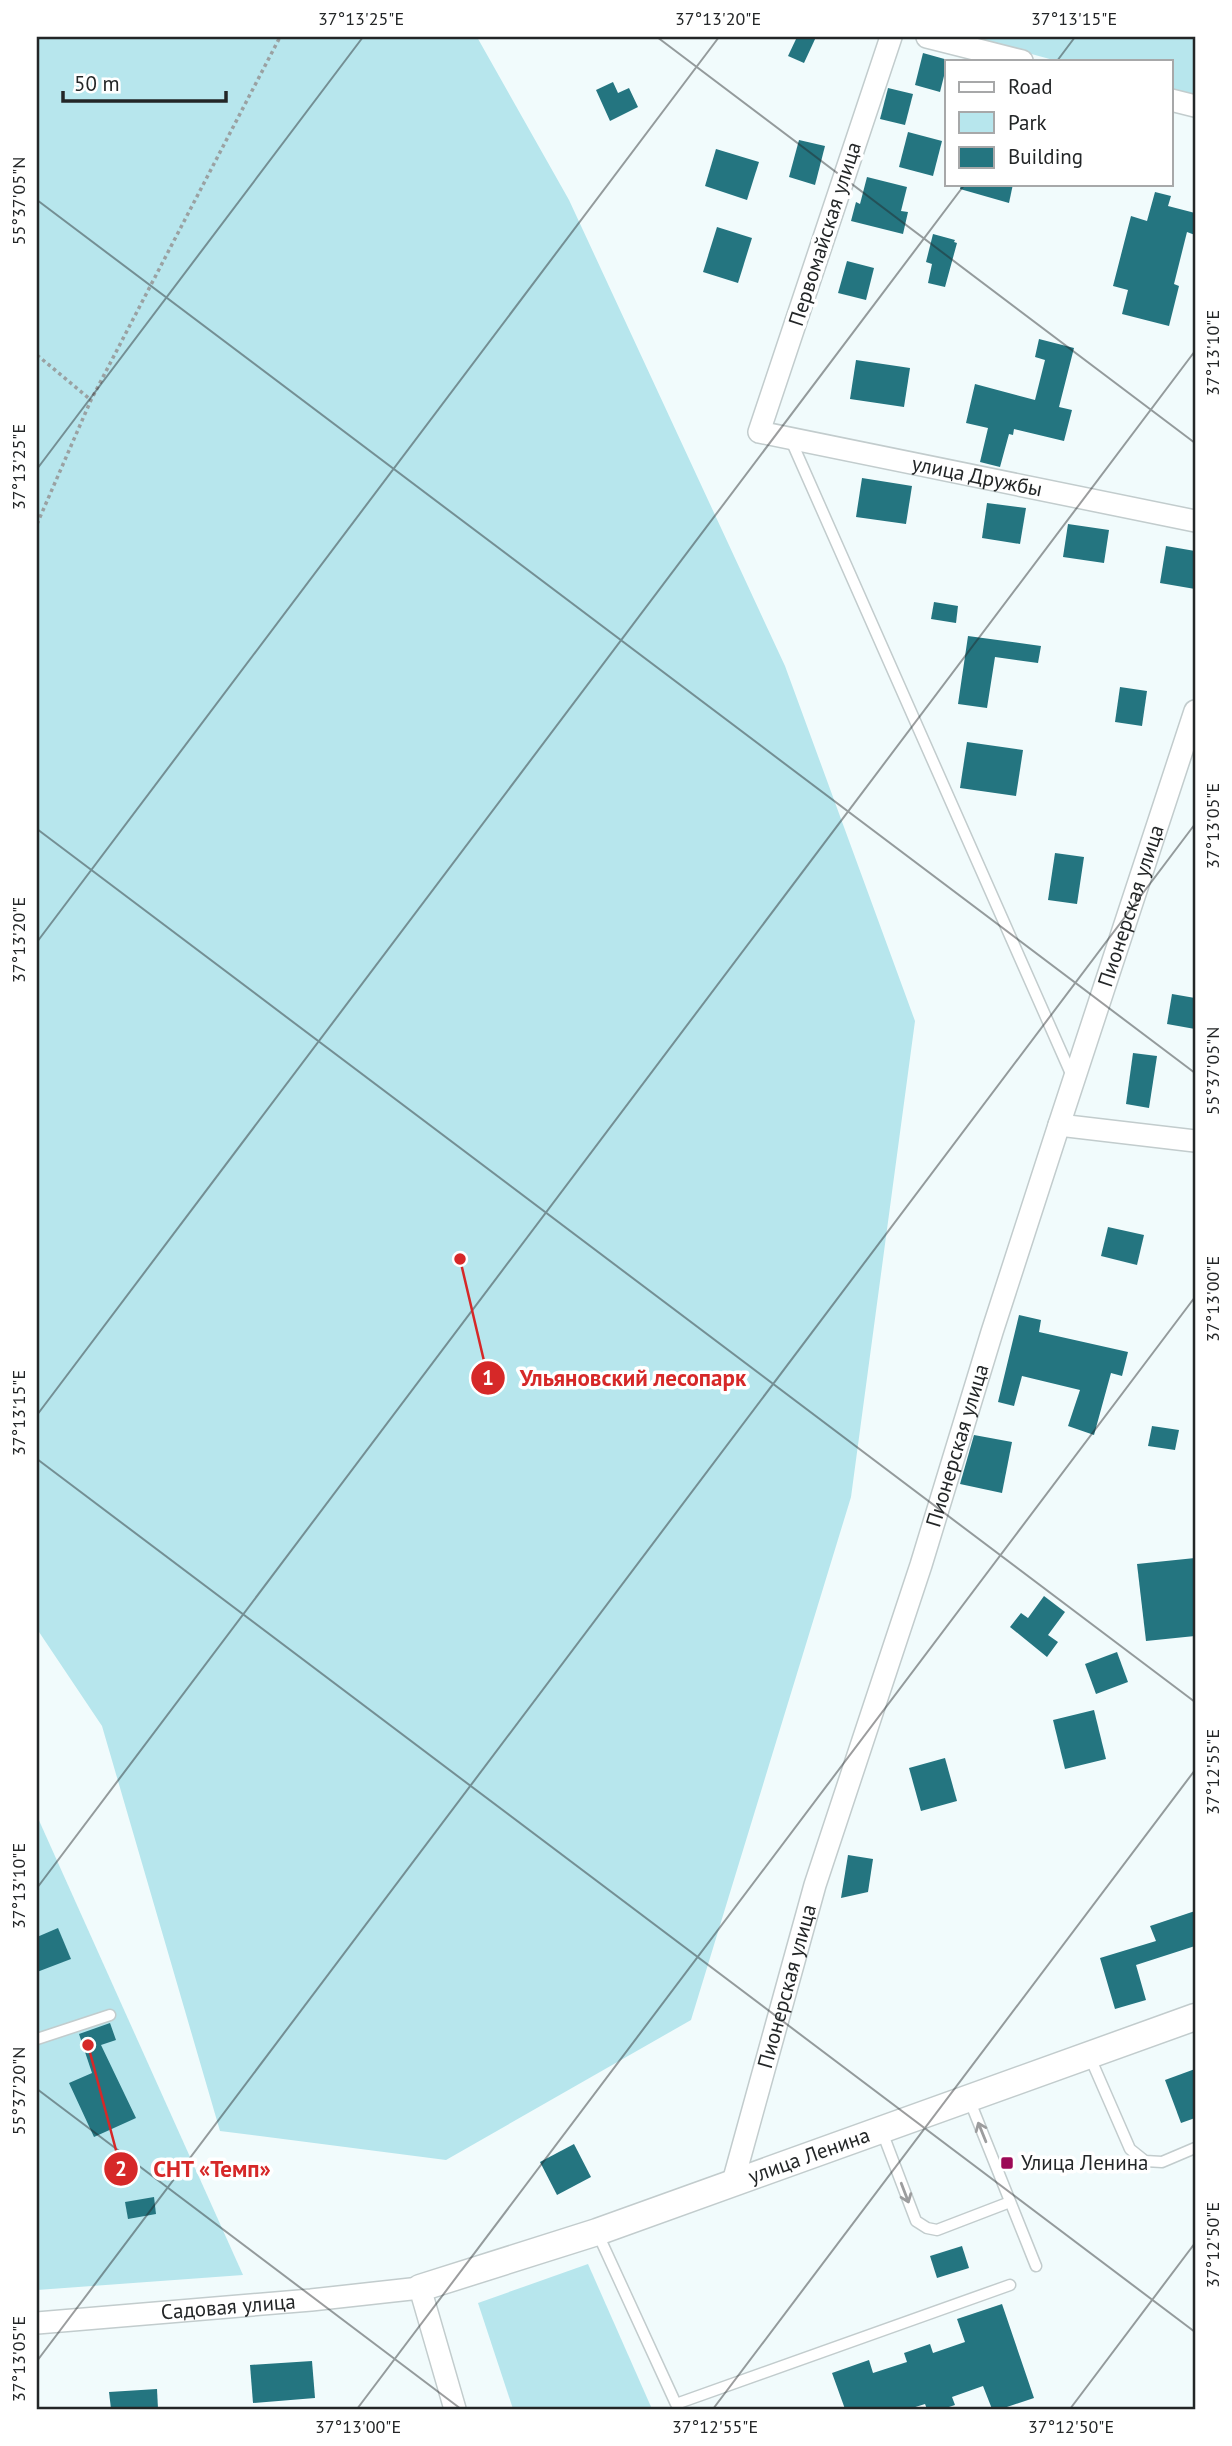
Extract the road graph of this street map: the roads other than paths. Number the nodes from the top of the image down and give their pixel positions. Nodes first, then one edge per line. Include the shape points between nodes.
1 (891, 37) edge
2 (927, 37) edge
3 (1018, 60) edge
4 (1172, 100) edge
5 (1195, 106) edge
6 (759, 432) joint
7 (790, 438) junction
8 (1195, 521) edge
9 (1195, 711) edge
10 (1074, 1079) junction
11 (1059, 1125) junction
12 (1195, 1141) edge
13 (110, 2015) dead end
14 (1195, 2017) edge
15 (37, 2039) edge
16 (1089, 2055) junction
17 (968, 2098) junction
18 (881, 2129) junction
19 (1195, 2148) edge
20 (733, 2182) junction
21 (1010, 2202) junction
22 (597, 2232) junction
23 (1036, 2266) dead end
24 (1010, 2285) dead end
25 (420, 2288) junction
26 (37, 2323) edge
27 (456, 2409) edge

1 - 6 street, Первомайская улица
2 - 3 street
4 - 5 street
6 - 7 street, улица Дружбы
7 - 8 street, улица Дружбы
7 - 10 lane
9 - 10 street, Пионерская улица
10 - 11 street, Пионерская улица
11 - 12 street
11 - 20 street, Пионерская улица via 815,1885
13 - 15 lane
14 - 16 street, улица Ленина
16 - 17 street, улица Ленина
16 - 19 lane via 1130,2149 1145,2161 1162,2162
17 - 18 street, улица Ленина
21 -> 17 lane
18 - 20 street, улица Ленина
18 -> 21 lane via 916,2221 927,2228 937,2230
20 - 22 street, улица Ленина
21 - 23 lane
22 - 24 lane via 676,2404
22 - 25 street, улица Ленина
25 - 26 street, Садовая улица
25 - 27 street

